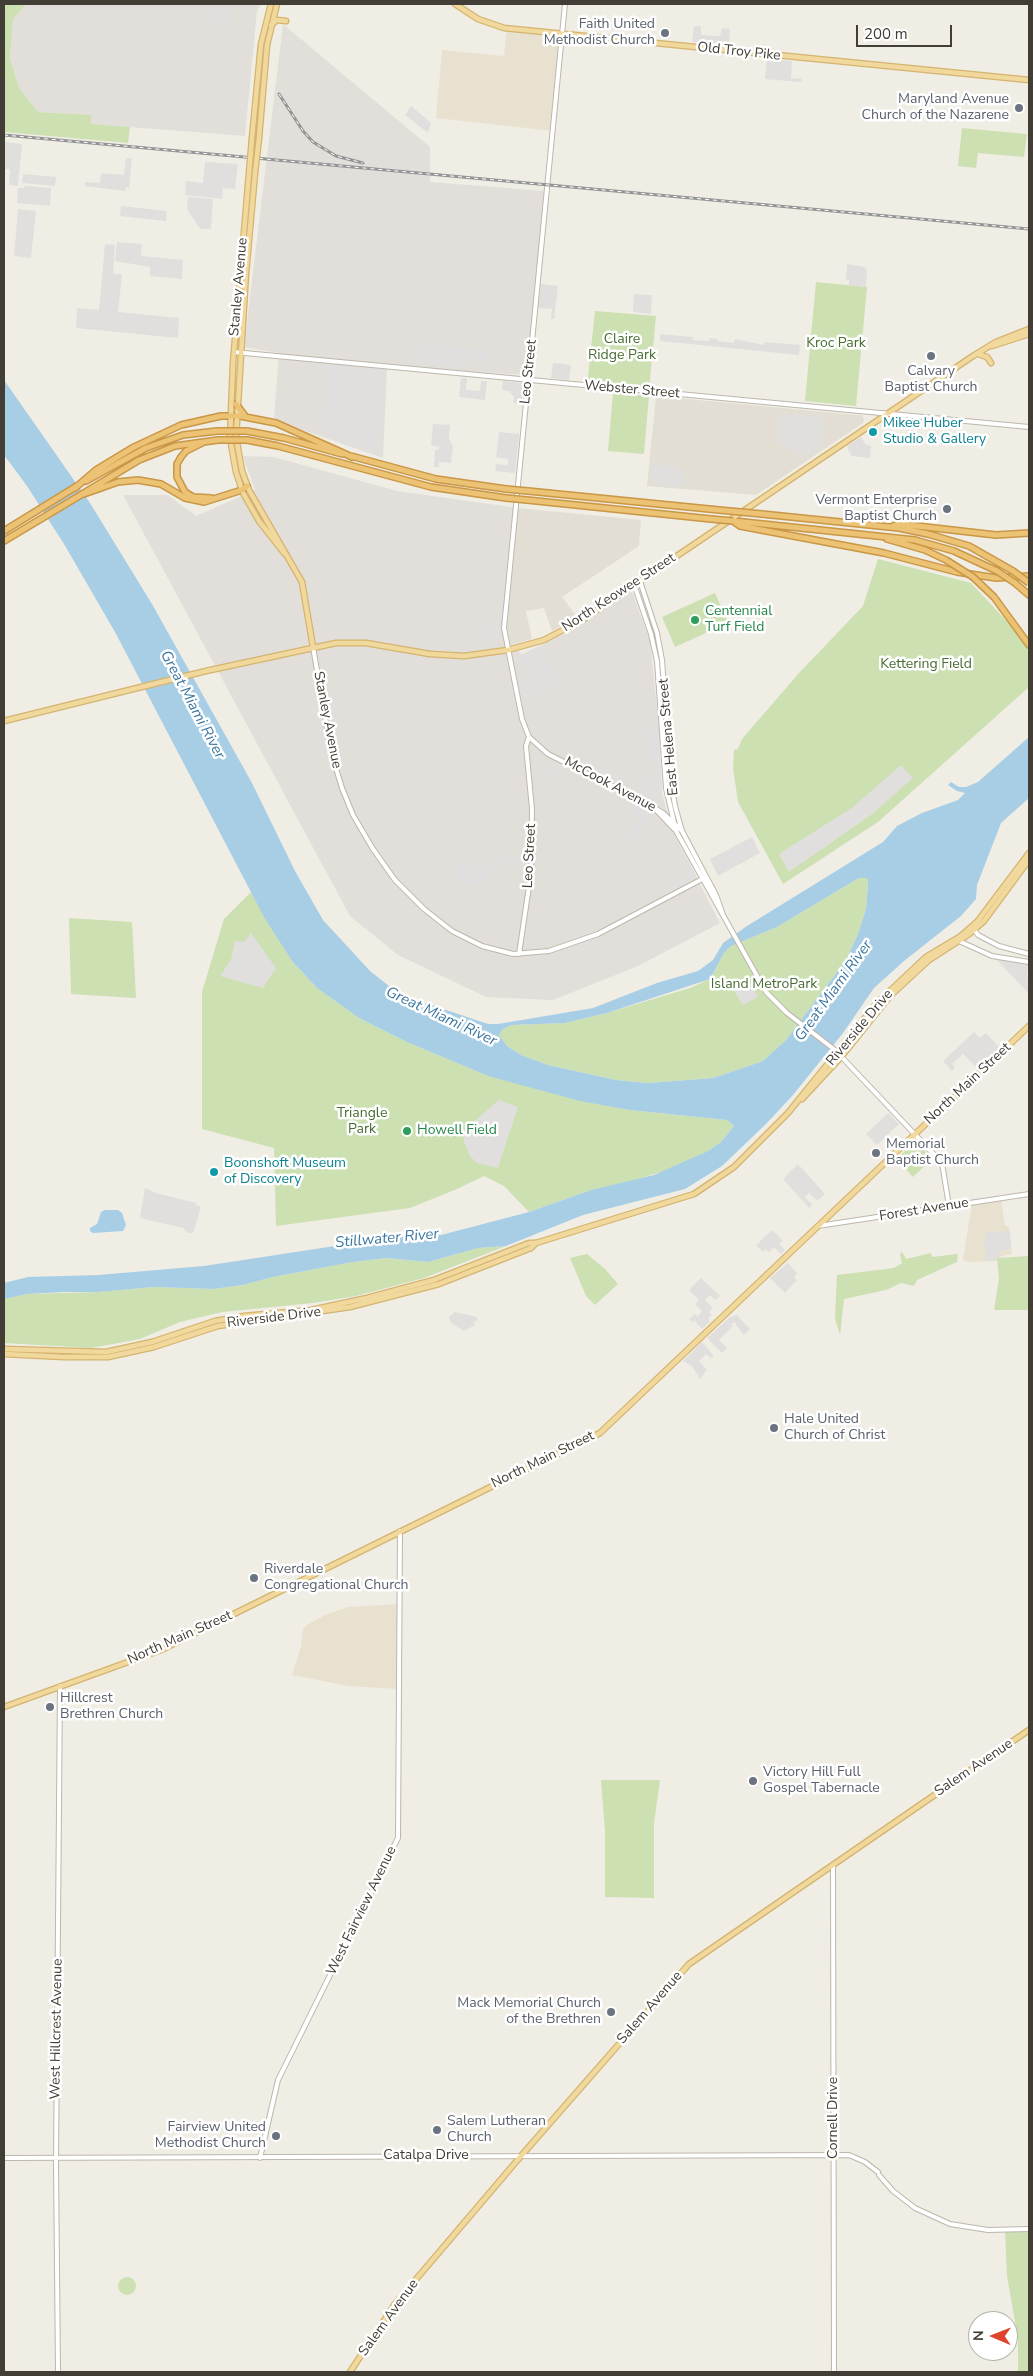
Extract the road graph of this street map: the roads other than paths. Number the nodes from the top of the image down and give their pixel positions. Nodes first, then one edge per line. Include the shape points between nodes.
1 (270, 4) edge
2 (276, 4) edge
3 (455, 4) edge
4 (565, 4) edge
5 (286, 21) dead end
6 (270, 29) junction
7 (563, 34) junction
8 (1029, 80) edge
9 (1029, 329) edge
10 (1029, 334) edge
11 (992, 346) junction
12 (234, 352) junction
13 (240, 353) junction
14 (978, 354) junction
15 (991, 363) dead end
16 (528, 380) junction
17 (236, 404) junction
18 (900, 405) junction
19 (886, 414) junction
20 (902, 415) junction
21 (233, 416) junction
22 (248, 417) junction
23 (1029, 427) edge
24 (209, 441) junction
25 (352, 457) junction
26 (94, 474) junction
27 (247, 486) junction
28 (242, 488) junction
29 (72, 498) junction
30 (733, 521) junction
31 (887, 527) junction
32 (4, 531) edge
33 (1029, 533) edge
34 (862, 534) junction
35 (4, 541) edge
36 (288, 557) junction
37 (1029, 576) edge
38 (640, 581) junction
39 (1029, 583) edge
40 (634, 584) junction
41 (1029, 595) edge
42 (1029, 645) edge
43 (313, 647) junction
44 (508, 650) junction
45 (660, 700) junction
46 (666, 700) junction
47 (4, 721) edge
48 (529, 737) junction
49 (535, 744) junction
50 (668, 744) junction
51 (663, 745) junction
52 (528, 758) junction
53 (657, 811) junction
54 (674, 823) junction
55 (676, 831) junction
56 (682, 831) junction
57 (1029, 853) edge
58 (1029, 860) edge
59 (706, 877) junction
60 (701, 880) junction
61 (723, 915) junction
62 (974, 930) junction
63 (959, 941) junction
64 (519, 954) junction
65 (1029, 954) edge
66 (1029, 962) edge
67 (1029, 1026) edge
68 (838, 1054) junction
69 (915, 1134) junction
70 (1029, 1194) edge
71 (950, 1206) junction
72 (818, 1226) junction
73 (536, 1243) junction
74 (4, 1349) edge
75 (4, 1354) edge
76 (400, 1531) junction
77 (60, 1686) junction
78 (4, 1707) edge
79 (1029, 1730) edge
80 (833, 1864) junction
81 (834, 2155) junction
82 (520, 2156) junction
83 (4, 2158) edge
84 (260, 2158) junction
85 (56, 2159) junction
86 (1029, 2229) edge
87 (58, 2372) edge
88 (350, 2372) edge
89 (834, 2372) edge

1 - 12 main road, Stanley Avenue, bridge via 261,44
2 - 6 main road, Stanley Avenue
3 - 7 main road, Old Troy Pike via 495,26
4 - 7 street, Leo Street
5 - 6 main road via 277,20
6 - 13 main road, Stanley Avenue, bridge
7 - 8 main road, Old Troy Pike
7 - 16 street, Leo Street
9 - 11 main road, North Keowee Street
10 - 11 main road, North Keowee Street
11 - 14 main road, North Keowee Street
12 - 13 street, Webster Street
12 - 21 main road, Stanley Avenue
13 - 16 street, Webster Street
13 - 17 main road, Stanley Avenue
14 - 15 main road via 987,357
14 - 18 main road, North Keowee Street
16 - 19 street, Webster Street
16 - 44 street, Leo Street via 503,624
17 - 21 main road, Stanley Avenue
17 - 22 highway
18 - 19 main road, North Keowee Street
18 - 20 street
19 - 20 street, Webster Street
19 - 38 main road, North Keowee Street
20 - 23 street, Webster Street
21 - 22 highway
21 - 26 highway via 181,425 134,447
21 - 27 main road, Stanley Avenue via 237,449
21 - 28 main road, Stanley Avenue via 231,450
22 - 25 highway via 276,423
24 - 28 highway via 180,457 176,470 179,484 185,492 200,499
24 - 29 highway via 158,451
24 - 30 highway, bridge via 247,440 278,446 430,487
25 - 26 highway, bridge via 284,438 247,431 217,431 183,435 158,443
25 - 31 highway, bridge via 436,479 506,489
26 - 32 highway
27 - 28 highway
27 - 36 main road, Stanley Avenue
28 - 29 highway via 204,502 185,498 150,481 128,481
28 - 36 main road, Stanley Avenue via 259,521
29 - 35 highway
30 - 34 highway
30 - 37 highway via 740,526 884,553 957,572 996,578
31 - 33 highway via 899,524 996,535
31 - 39 highway, bridge via 958,542 990,556
34 - 41 highway, bridge via 935,545 965,555 997,571
34 - 42 highway, bridge via 911,545 946,560 973,577 994,597
36 - 43 main road, Stanley Avenue via 303,586
38 - 40 main road, North Keowee Street
38 - 46 street, East Helena Street via 660,646
40 - 44 main road, North Keowee Street via 559,633
40 - 45 street, East Helena Street via 654,646
43 - 44 main road, North Keowee Street via 358,642 453,656
43 - 47 main road, North Keowee Street
43 - 64 street, Stanley Avenue via 334,764 348,803 373,849 405,891 441,924 482,946
44 - 48 street, Leo Street via 522,720
45 - 46 street
45 - 51 street, East Helena Street
46 - 50 street, East Helena Street
48 - 49 street, Leo Street
48 - 52 street, Leo Street via 526,746
49 - 52 street via 529,750
49 - 53 street, McCook Avenue via 548,754 638,798
50 - 51 street
50 - 56 street, East Helena Street via 672,793
51 - 54 street, East Helena Street via 666,788
52 - 64 street, Leo Street via 532,809 531,873
53 - 54 street, McCook Avenue
53 - 55 street
54 - 55 street, East Helena Street
54 - 56 street, McCook Avenue
55 - 60 street, East Helena Street
56 - 59 street, East Helena Street
57 - 68 main road, Riverside Drive via 977,922 917,965 874,1006
58 - 62 main road, Riverside Drive
59 - 60 street, Stanley Avenue
59 - 61 street, East Helena Street
60 - 61 street, East Helena Street
60 - 64 street, Stanley Avenue via 586,940 549,951
61 - 68 street, East Helena Street via 766,992
62 - 63 main road, Riverside Drive
62 - 65 street via 999,946
63 - 66 street via 992,956
63 - 68 main road, Riverside Drive via 933,956 890,996
67 - 69 main road, North Main Street
68 - 69 street, East Helena Street
68 - 73 main road, Riverside Drive via 799,1101 734,1167 694,1194
69 - 71 street, East Helena Street via 942,1164
69 - 72 main road, North Main Street
70 - 71 street, Forest Avenue
71 - 72 street, Forest Avenue
72 - 76 main road, North Main Street via 600,1433
73 - 74 main road, Riverside Drive via 382,1295 311,1310 215,1321 152,1342 106,1352
73 - 75 main road, Riverside Drive via 531,1248 439,1284 350,1308 218,1326 154,1347 108,1357
76 - 77 main road, North Main Street via 161,1650
76 - 84 street, West Fairview Avenue via 398,1838 278,2080
77 - 78 main road, North Main Street
77 - 85 street, West Hillcrest Avenue
79 - 80 main road, Salem Avenue
80 - 81 street, Cornell Drive
80 - 82 main road, Salem Avenue via 689,1964
81 - 82 street, Catalpa Drive
81 - 86 street, Catalpa Drive via 849,2155 865,2162 915,2208 950,2224 988,2230
81 - 89 street, Cornell Drive
82 - 84 street, Catalpa Drive
82 - 88 main road, Salem Avenue via 395,2304
83 - 85 street, Catalpa Drive
84 - 85 street, Catalpa Drive
85 - 87 street, West Hillcrest Avenue

